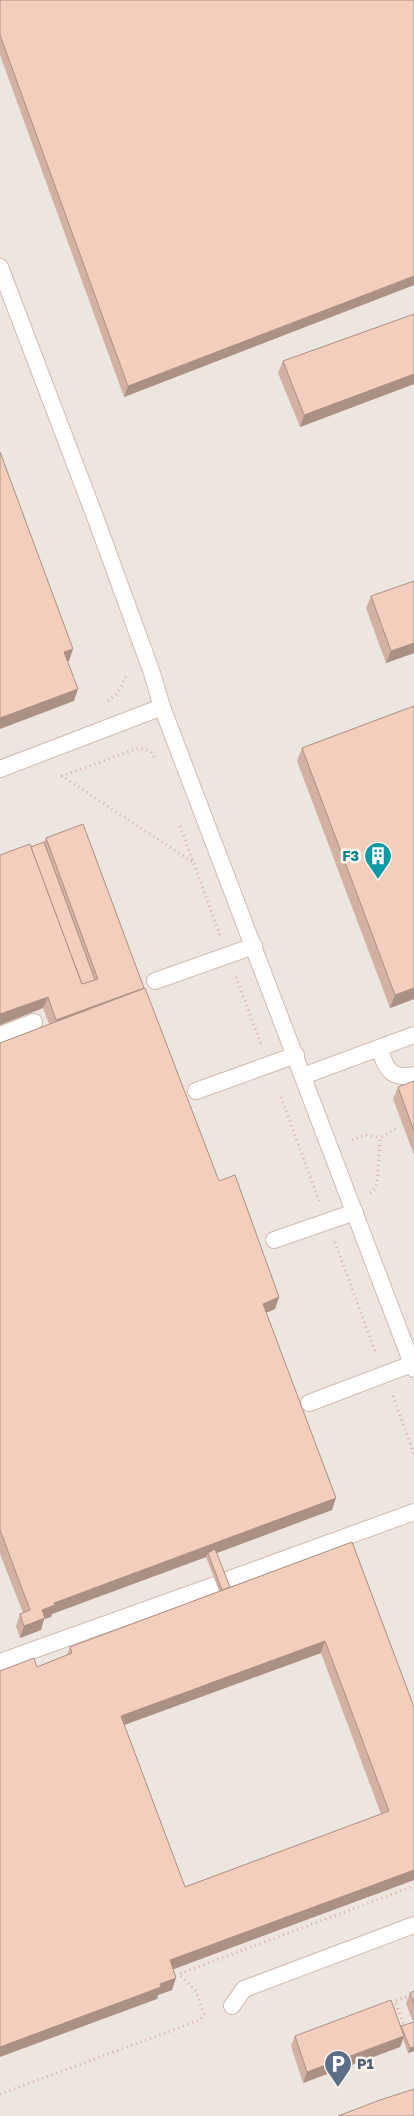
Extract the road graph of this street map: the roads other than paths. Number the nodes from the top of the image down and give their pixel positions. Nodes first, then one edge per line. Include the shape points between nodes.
1 (0, 267) edge
2 (162, 707) junction
3 (0, 769) edge
4 (254, 946) junction
5 (154, 981) dead end
6 (34, 1022) edge
7 (0, 1035) edge
8 (414, 1035) edge
9 (379, 1048) junction
10 (296, 1055) junction
11 (414, 1075) edge
12 (303, 1076) junction
13 (196, 1091) dead end
14 (354, 1212) junction
15 (274, 1240) dead end
16 (413, 1366) edge
17 (309, 1403) dead end
18 (414, 1512) edge
19 (0, 1662) edge
20 (414, 1925) edge
21 (232, 2006) dead end

1 - 2 lane via 97,522
2 - 3 lane
2 - 4 lane
4 - 5 lane
4 - 10 lane
6 - 7 lane
8 - 9 lane
9 - 11 lane via 386,1066 394,1074
9 - 12 lane
10 - 12 lane
10 - 13 lane
12 - 14 lane
14 - 15 lane
14 - 16 lane
16 - 17 lane
18 - 19 lane
20 - 21 lane via 244,1989

